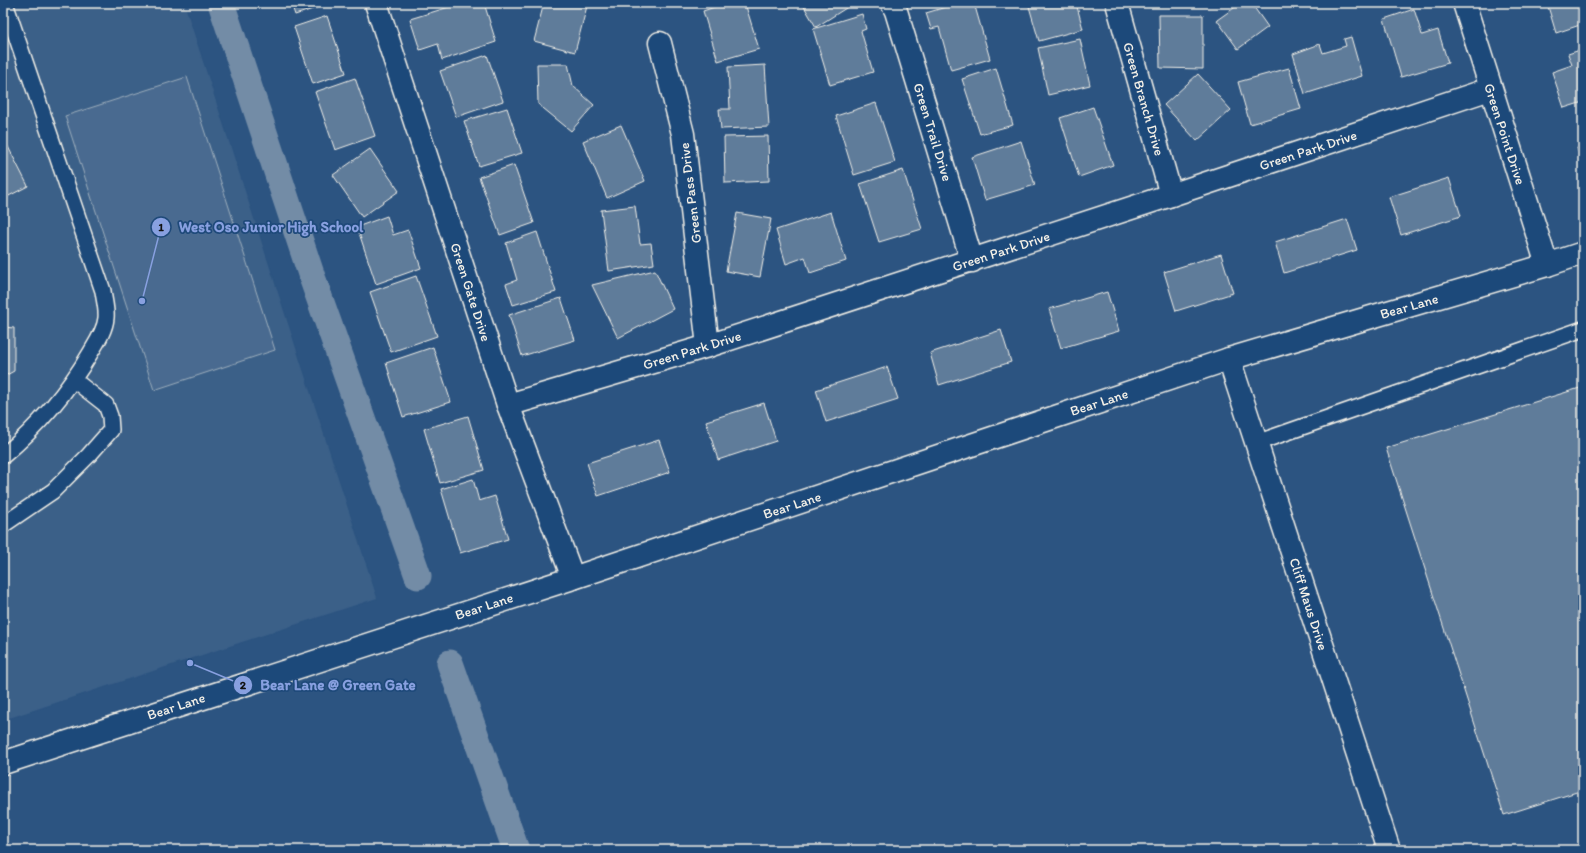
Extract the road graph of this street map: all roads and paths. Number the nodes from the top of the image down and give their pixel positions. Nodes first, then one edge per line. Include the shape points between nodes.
1 (4, 3) edge
2 (376, 3) edge
3 (892, 3) edge
4 (1117, 3) edge
5 (1464, 3) edge
6 (660, 43) dead end
7 (1490, 89) junction
8 (1171, 195) junction
9 (1583, 253) edge
10 (972, 261) junction
11 (1547, 265) junction
12 (1583, 329) edge
13 (708, 346) junction
14 (1229, 359) junction
15 (74, 380) junction
16 (508, 405) junction
17 (1256, 443) junction
18 (3, 456) edge
19 (3, 525) edge
20 (573, 578) junction
21 (3, 762) edge
22 (1388, 850) edge

1 - 15 lane via 106,306 106,320 99,339
2 - 16 street, Green Gate Drive
3 - 10 street, Green Trail Drive
4 - 8 street, Green Branch Drive
5 - 7 street, Green Point Drive
6 - 13 street, Green Pass Drive via 683,134
7 - 8 street, Green Park Drive
7 - 11 street, Green Point Drive
8 - 10 street, Green Park Drive
9 - 11 street, Bear Lane
10 - 13 street, Green Park Drive
11 - 14 street, Bear Lane
12 - 17 lane
13 - 16 street, Green Park Drive
14 - 17 street, Cliff Maus Drive
14 - 20 street, Bear Lane
15 - 18 lane via 56,403
15 - 19 lane via 106,405 111,430 53,490
16 - 20 street, Green Gate Drive
17 - 22 street, Cliff Maus Drive
20 - 21 street, Bear Lane

